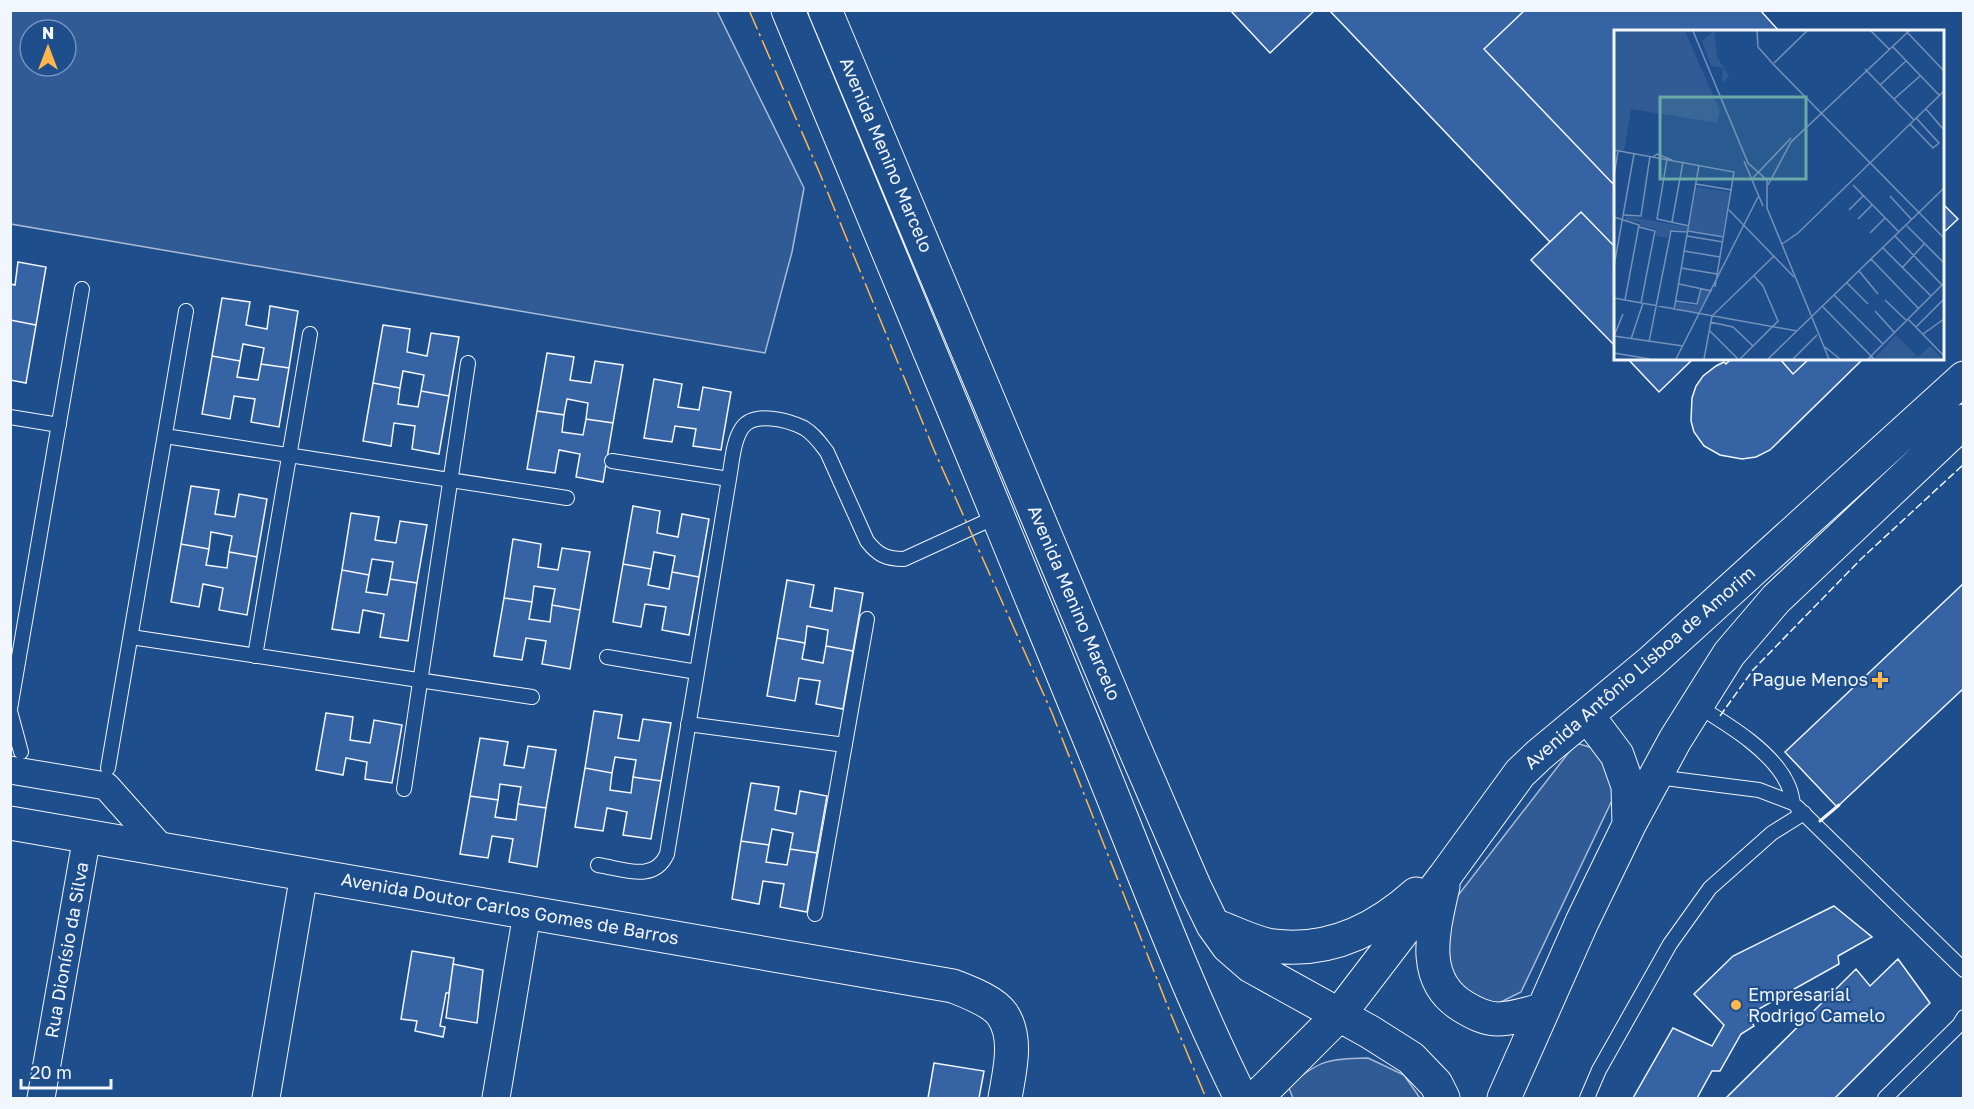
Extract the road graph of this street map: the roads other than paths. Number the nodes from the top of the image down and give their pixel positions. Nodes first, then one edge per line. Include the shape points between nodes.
1 (789, 10) edge
2 (825, 10) edge
3 (82, 289) dead end
4 (186, 311) dead end
5 (310, 334) dead end
6 (468, 363) dead end
7 (1964, 378) edge
8 (10, 417) edge
9 (1964, 421) edge
10 (59, 425) junction
11 (165, 436) junction
12 (289, 455) junction
13 (612, 461) dead end
14 (729, 479) junction
15 (451, 480) junction
16 (567, 498) dead end
17 (998, 516) junction
18 (867, 619) dead end
19 (131, 637) junction
20 (255, 656) junction
21 (607, 657) dead end
22 (697, 672) junction
23 (420, 681) junction
24 (532, 697) dead end
25 (1696, 705) junction
26 (10, 710) edge
27 (1587, 715) junction
28 (688, 724) junction
29 (845, 745) junction
30 (18, 765) edge
31 (1655, 776) junction
32 (107, 777) junction
33 (404, 789) dead end
34 (1798, 808) junction
35 (10, 823) edge
36 (1629, 825) junction
37 (87, 837) junction
38 (163, 850) junction
39 (598, 865) dead end
40 (1454, 865) junction
41 (304, 874) junction
42 (527, 912) junction
43 (815, 915) dead end
44 (1213, 925) junction
45 (1964, 970) edge
46 (1544, 1010) junction
47 (1338, 1016) junction
48 (1964, 1017) edge
49 (41, 1098) edge
50 (266, 1098) edge
51 (496, 1098) edge
52 (1005, 1098) edge
53 (1241, 1098) edge
54 (1256, 1098) edge
55 (1443, 1098) edge
56 (1504, 1098) edge
57 (1587, 1098) edge
58 (1885, 1098) edge

1 - 17 main road, Avenida Menino Marcelo
2 - 44 main road, Avenida Menino Marcelo via 1167,825
3 - 10 lane
4 - 11 lane
5 - 12 lane
6 - 15 lane
7 - 27 main road, Avenida Antônio Lisboa de Amorim via 1651,662
8 - 10 lane
9 - 25 main road, Avenida Antônio Lisboa de Amorim via 1776,598 1729,654
10 - 26 lane
11 - 12 lane
11 - 19 lane
12 - 15 lane
12 - 20 lane
13 - 14 lane
14 - 17 lane via 742,427 753,419 766,418 805,429 817,439 827,452 867,541 876,553 889,559 904,559
14 - 22 lane
15 - 16 lane
15 - 23 lane
17 - 53 main road, Avenida Menino Marcelo via 1180,962
18 - 29 lane
19 - 20 lane
19 - 32 lane
20 - 23 lane
21 - 22 lane
22 - 28 lane
23 - 24 lane
23 - 33 lane
25 - 31 main road, Avenida Antônio Lisboa de Amorim
25 - 34 lane via 1726,723 1774,763
26 - 30 lane
27 - 36 main road via 1617,754 1628,786
27 - 40 main road, Avenida Antônio Lisboa de Amorim via 1520,773
28 - 29 lane
28 - 39 lane via 662,865 641,873
29 - 43 lane
30 - 32 street
31 - 34 lane via 1759,790
31 - 36 main road, Avenida Antônio Lisboa de Amorim
32 - 38 street
34 - 45 lane
34 - 57 lane via 1710,888 1670,944
35 - 37 main road, Avenida Doutor Carlos Gomes de Barros
36 - 46 main road, Avenida Antônio Lisboa de Amorim
37 - 38 main road, Avenida Doutor Carlos Gomes de Barros
37 - 49 street, Rua Dionísio da Silva
38 - 41 main road, Avenida Doutor Carlos Gomes de Barros
40 - 44 main road via 1372,927 1335,943 1271,946
40 - 46 main road via 1432,936 1437,977 1451,1000 1476,1015 1498,1019
40 - 47 main road, Avenida Antônio Lisboa de Amorim
41 - 42 main road, Avenida Doutor Carlos Gomes de Barros
41 - 50 street
42 - 51 street
42 - 52 main road, Avenida Doutor Carlos Gomes de Barros via 953,986 982,998 1002,1014 1011,1035
44 - 47 main road, Avenida Menino Marcelo via 1228,946 1251,966
46 - 56 main road, Avenida Antônio Lisboa de Amorim
47 - 54 main road, Avenida Antônio Lisboa de Amorim
47 - 55 main road, Avenida Menino Marcelo via 1411,1058 1436,1084
48 - 58 lane

